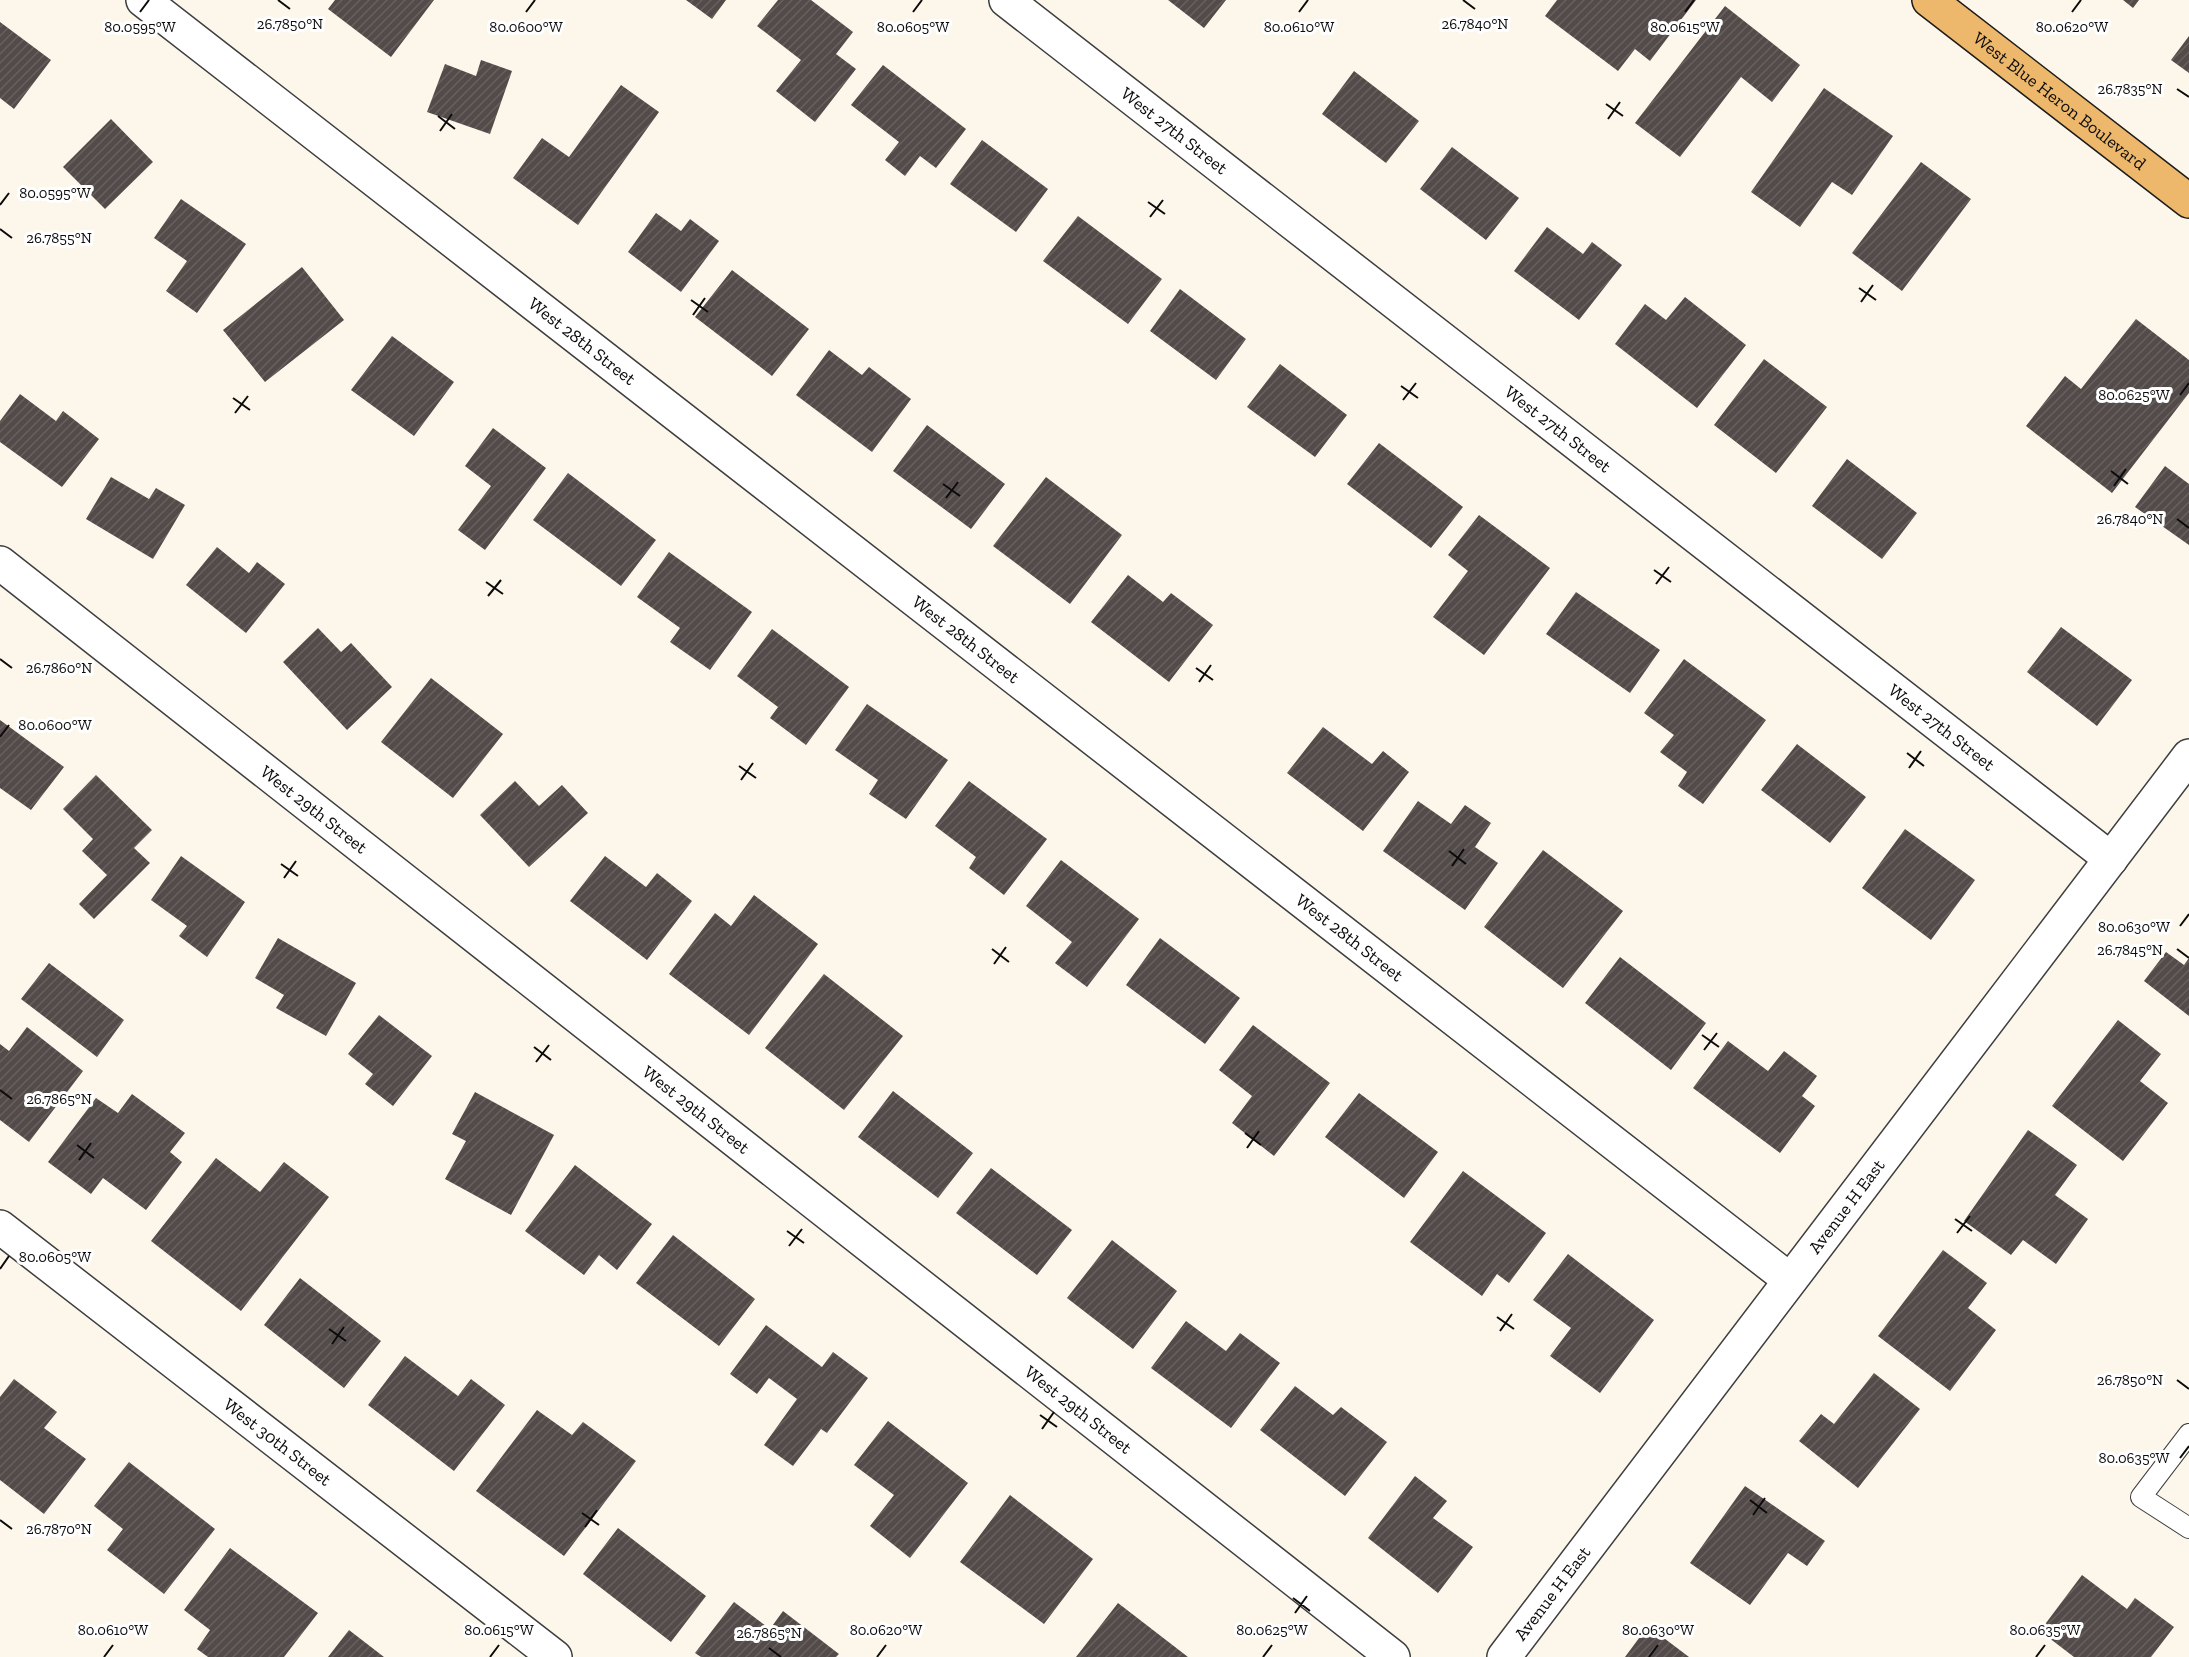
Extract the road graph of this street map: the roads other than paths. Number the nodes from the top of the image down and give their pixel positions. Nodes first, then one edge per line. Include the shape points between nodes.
1 (143, 0) edge
2 (1005, 0) edge
3 (1929, 0) edge
4 (2189, 201) edge
5 (0, 563) edge
6 (2189, 756) edge
7 (2111, 859) junction
8 (0, 1227) edge
9 (1790, 1280) junction
10 (2189, 1434) edge
11 (2189, 1528) edge
12 (555, 1657) edge
13 (1393, 1657) edge
14 (1504, 1657) edge

1 - 9 street, West 28th Street
2 - 7 street, West 27th Street
3 - 4 main road, West Blue Heron Boulevard
5 - 13 street, West 29th Street
6 - 7 street, Avenue H East
7 - 9 street, Avenue H East
8 - 12 street, West 30th Street
9 - 14 street, Avenue H East
10 - 11 lane via 2141,1497

